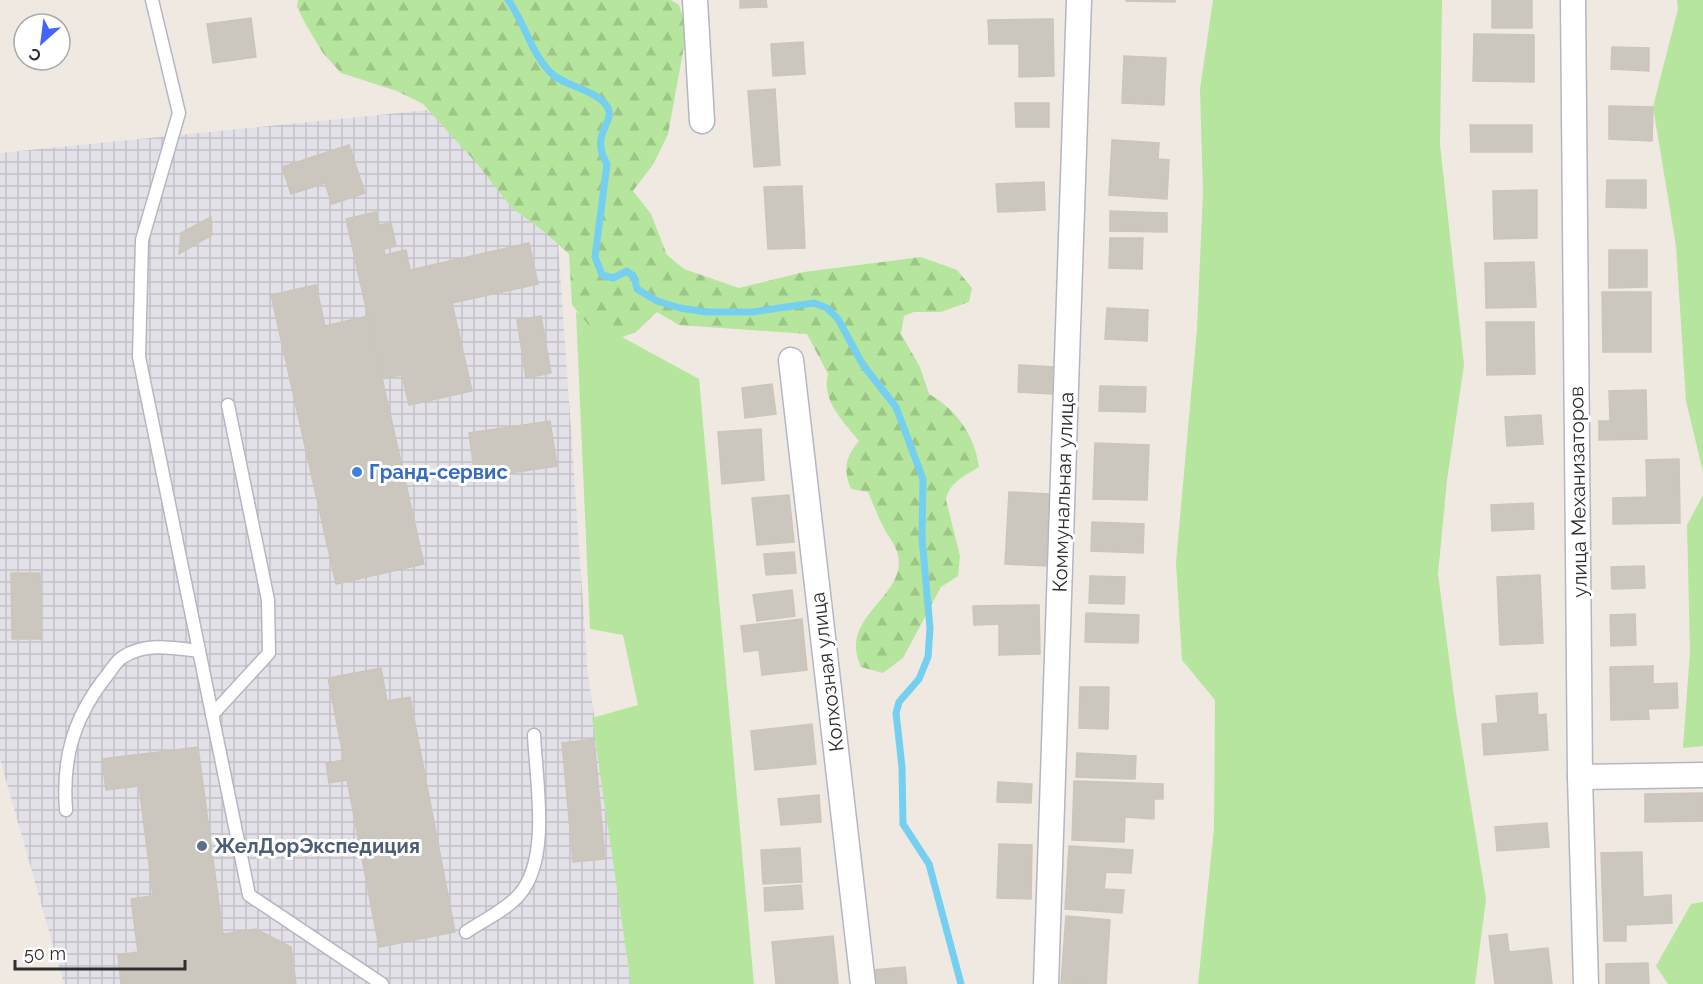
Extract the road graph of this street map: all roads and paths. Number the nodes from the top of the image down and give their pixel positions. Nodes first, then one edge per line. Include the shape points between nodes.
1 (152, 0) edge
2 (695, 0) edge
3 (1079, 0) edge
4 (1573, 0) edge
5 (702, 121) dead end
6 (791, 360) dead end
7 (228, 405) dead end
8 (199, 651) junction
9 (212, 715) junction
10 (534, 735) dead end
11 (1703, 775) edge
12 (1580, 777) junction
13 (66, 810) dead end
14 (466, 932) dead end
15 (382, 984) edge
16 (863, 984) edge
17 (1046, 984) edge
18 (1586, 984) edge

1 - 8 lane via 179,113 142,240 139,357
2 - 5 street
3 - 17 street, Коммунальная улица
4 - 12 street, улица Механизаторов
6 - 16 street, Колхозная улица
7 - 9 lane via 268,600 269,653
8 - 9 lane
8 - 13 lane via 159,646 122,657 95,690 72,738 64,778
9 - 15 lane via 249,895
10 - 14 lane via 539,852 531,880 517,898
11 - 12 street
12 - 18 street, улица Механизаторов

